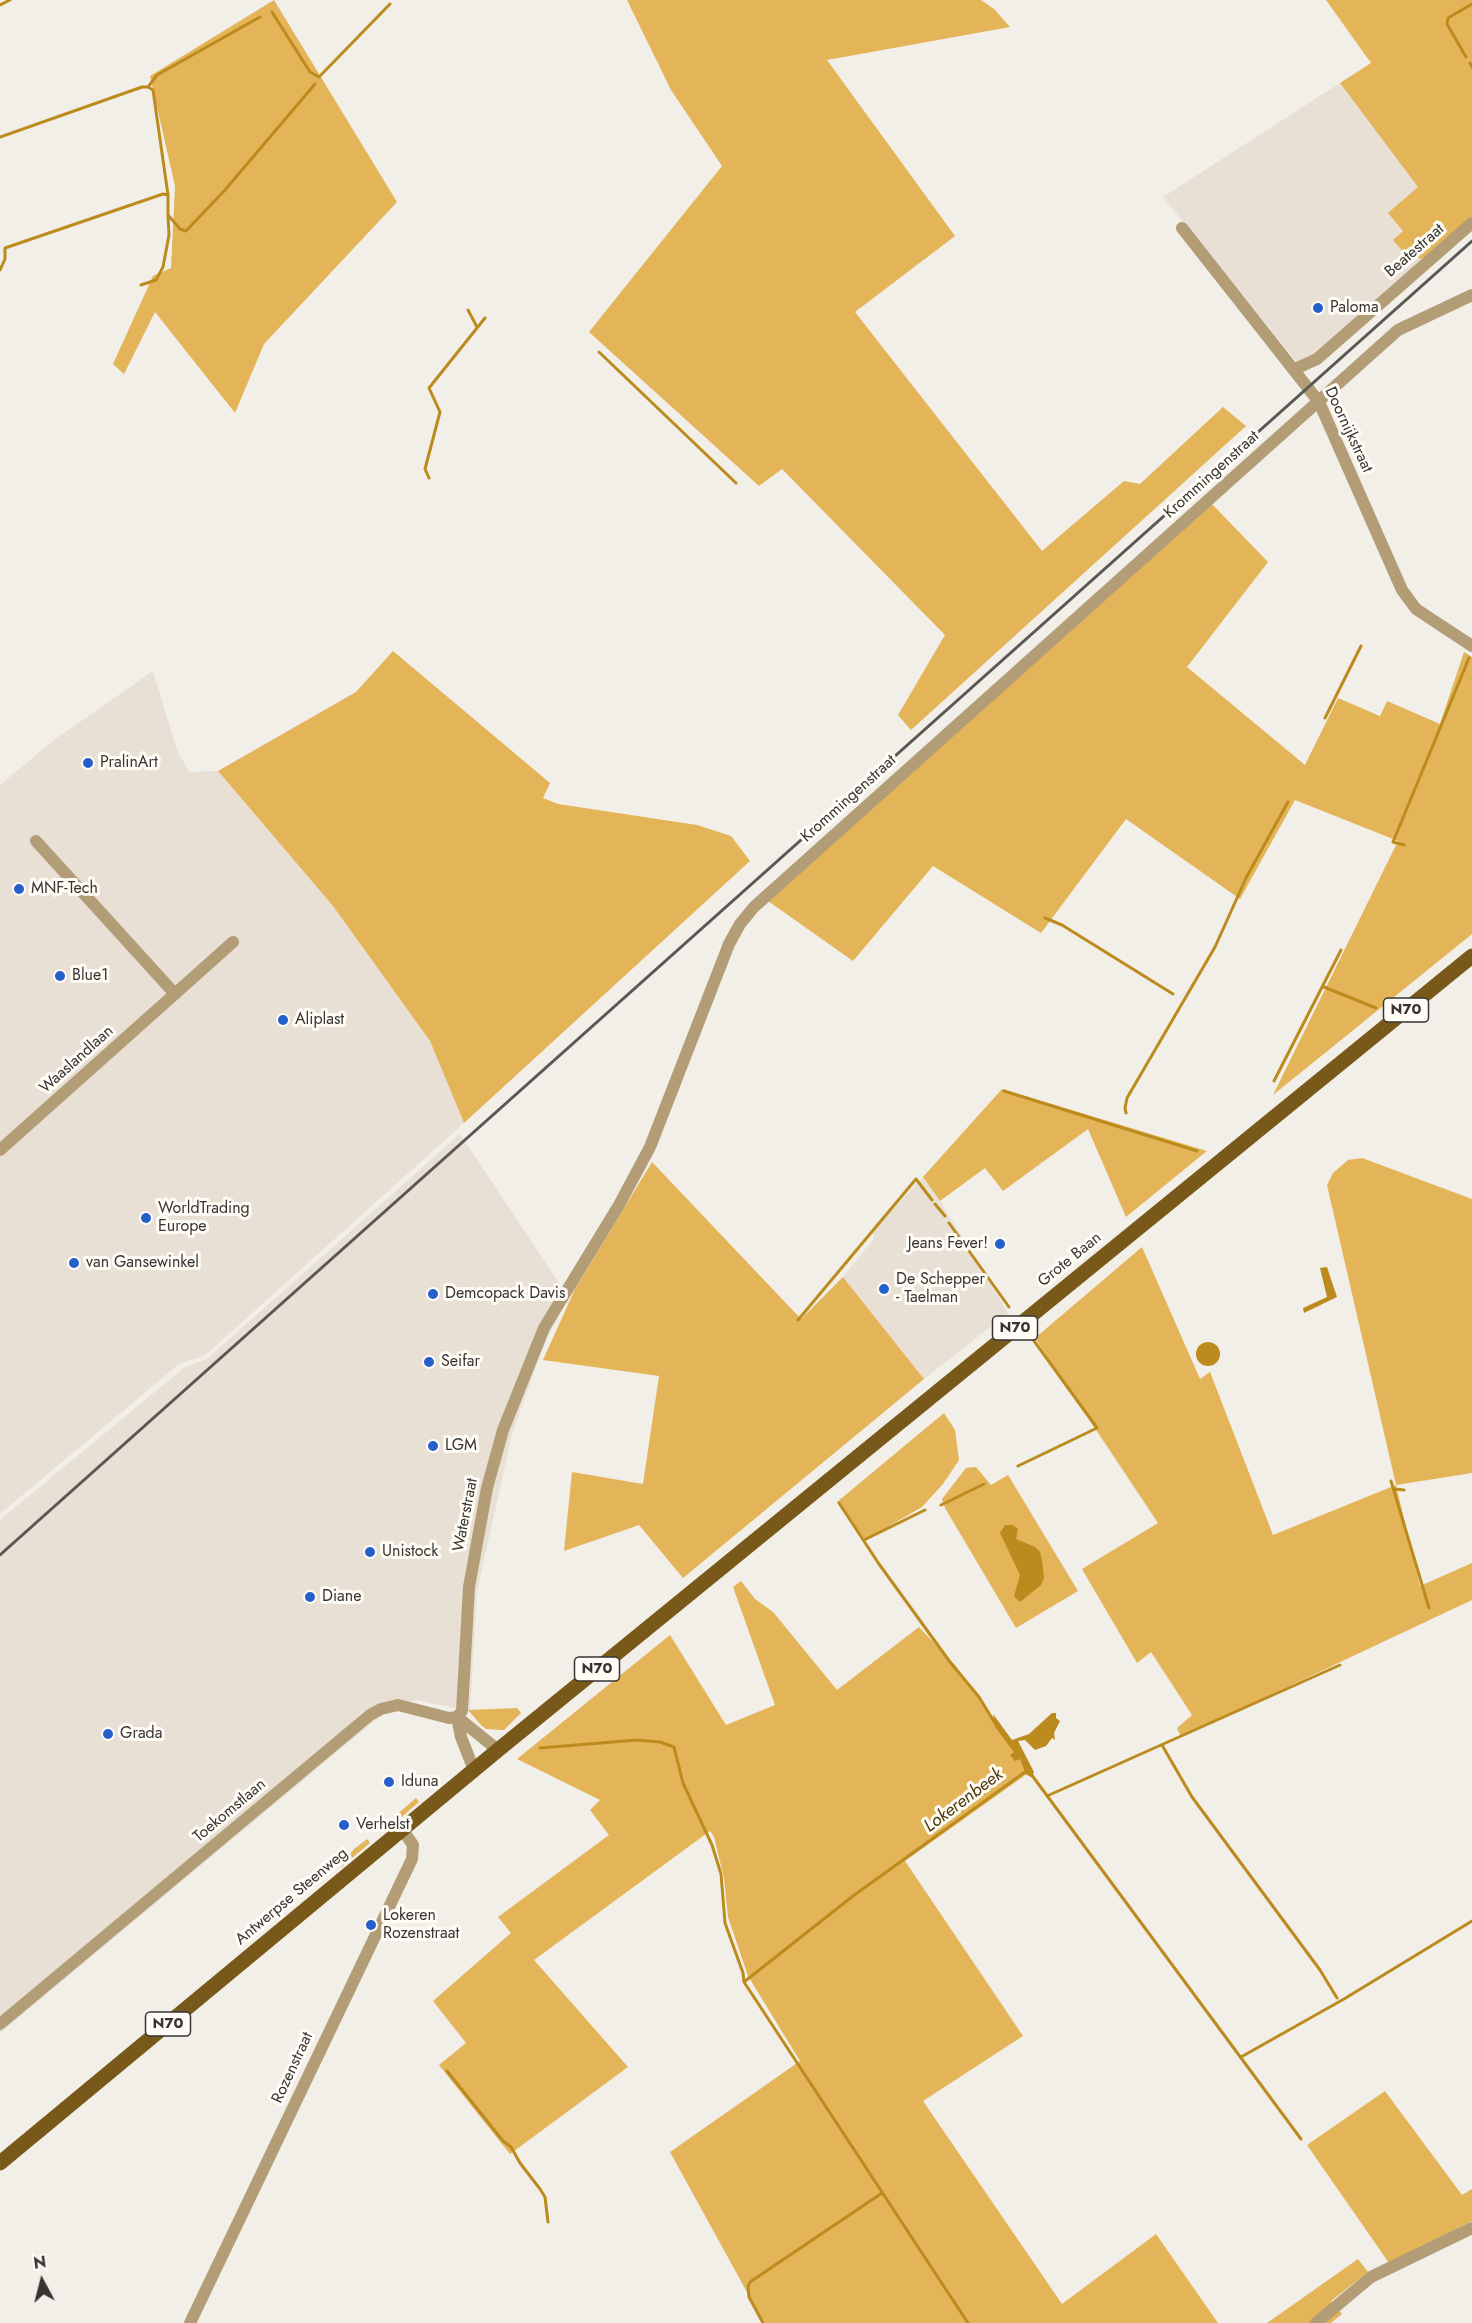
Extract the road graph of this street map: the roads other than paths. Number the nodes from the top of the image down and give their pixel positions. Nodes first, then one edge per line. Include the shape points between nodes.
1 (1472, 223) edge
2 (1182, 228) dead end
3 (1472, 295) edge
4 (1294, 369) junction
5 (1319, 402) junction
6 (1472, 646) edge
7 (36, 841) dead end
8 (233, 942) dead end
9 (1472, 956) edge
10 (175, 994) junction
11 (0, 1150) edge
12 (544, 1328) joint
13 (691, 1592) joint
14 (457, 1716) junction
15 (498, 1750) junction
16 (474, 1770) junction
17 (402, 1829) junction
18 (0, 2024) edge
19 (0, 2163) edge
20 (1472, 2228) edge
21 (190, 2323) edge
22 (1316, 2323) edge

1 - 4 street, Beatestraat via 1317,359
2 - 4 street, Doornijkstraat
3 - 5 street, Krommingenstraat via 1398,330
4 - 5 street, Doornijkstraat
5 - 6 street, Doornijkstraat via 1402,590 1416,609
5 - 12 street, Krommingenstraat via 754,907 729,945 636,1176
7 - 10 street
8 - 10 street, Waaslandlaan
9 - 13 main road, Grote Baan / N70
10 - 11 street, Waaslandlaan
12 - 14 street, Waterstraat via 503,1430 487,1488 469,1587 462,1711
13 - 15 main road, Antwerpse Steenweg / N70
14 - 15 street, Toekomstlaan
14 - 16 street
14 - 18 street, Toekomstlaan via 449,1718 398,1706 370,1715
15 - 16 main road, Antwerpse Steenweg / N70
16 - 17 main road, Antwerpse Steenweg / N70
17 - 19 main road, Antwerpse Steenweg / N70
17 - 21 street, Rozenstraat via 412,1845 412,1859
20 - 22 street via 1371,2277

